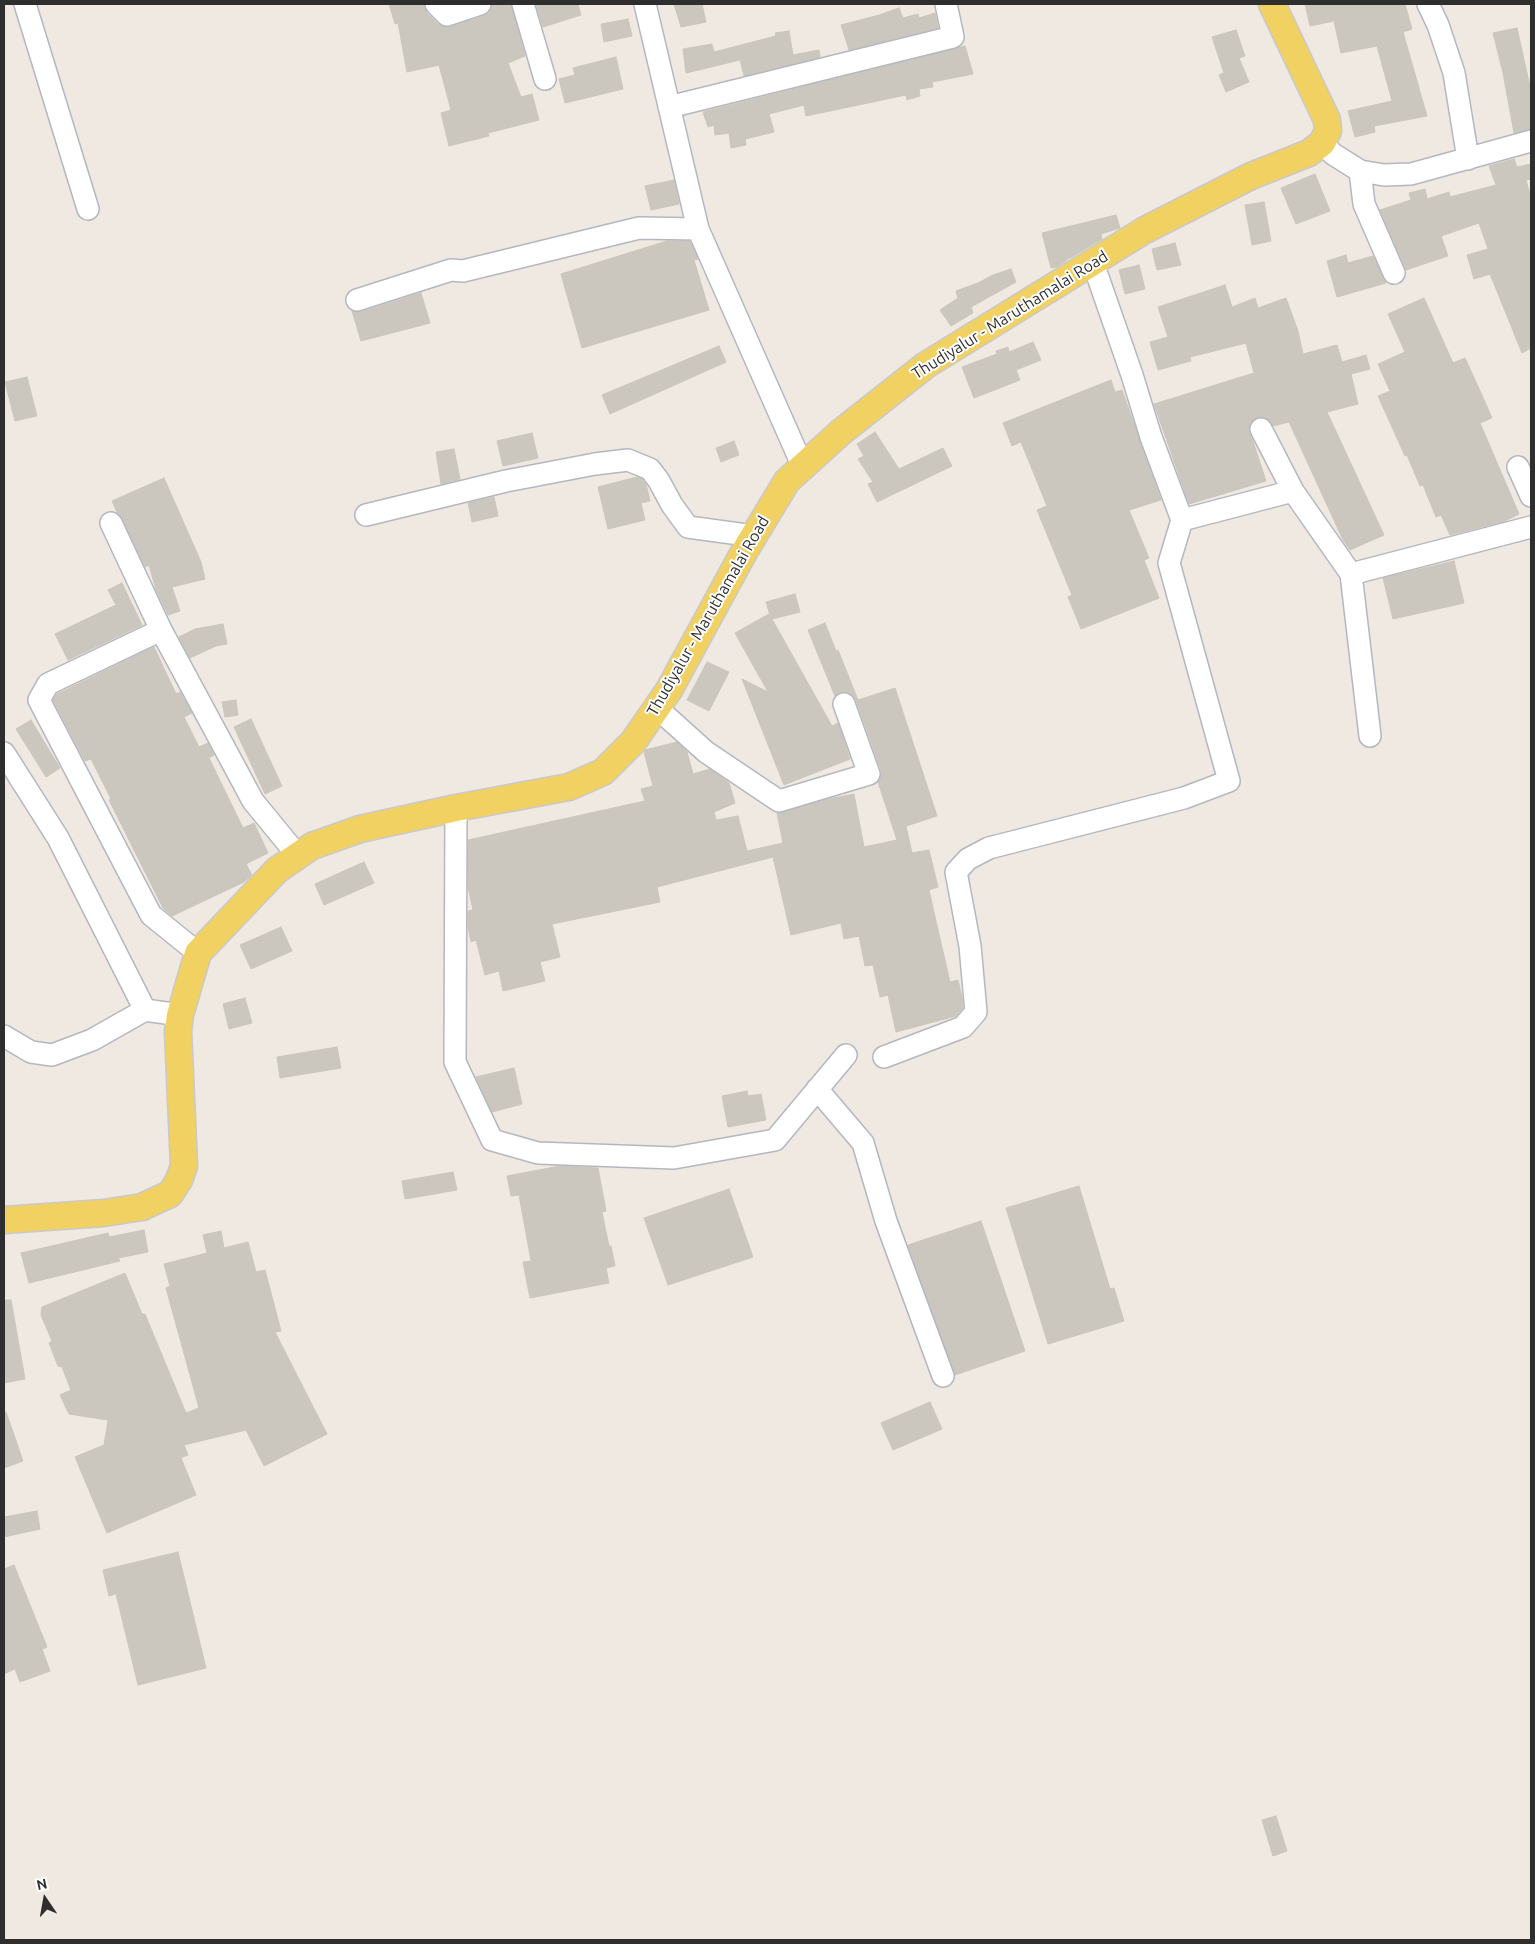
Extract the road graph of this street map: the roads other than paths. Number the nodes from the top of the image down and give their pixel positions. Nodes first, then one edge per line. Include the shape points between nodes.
1 (25, 4) edge
2 (436, 4) edge
3 (480, 4) edge
4 (523, 4) edge
5 (645, 4) edge
6 (946, 4) edge
7 (1272, 4) edge
8 (1428, 4) edge
9 (545, 79) dead end
10 (669, 107) junction
11 (1531, 141) edge
12 (1322, 143) junction
13 (1468, 158) junction
14 (1360, 171) junction
15 (88, 209) dead end
16 (698, 228) junction
17 (1093, 262) junction
18 (1394, 273) dead end
19 (357, 300) dead end
20 (1261, 429) dead end
21 (803, 467) junction
22 (1518, 467) dead end
23 (1294, 491) junction
24 (1531, 496) edge
25 (366, 515) dead end
26 (1182, 520) junction
27 (110, 523) dead end
28 (1531, 527) edge
29 (754, 536) junction
30 (1351, 574) junction
31 (161, 630) junction
32 (844, 704) dead end
33 (657, 708) junction
34 (1370, 736) dead end
35 (4, 753) edge
36 (456, 808) junction
37 (298, 856) junction
38 (198, 953) junction
39 (144, 1010) junction
40 (180, 1015) junction
41 (4, 1036) edge
42 (846, 1055) dead end
43 (884, 1057) dead end
44 (817, 1089) junction
45 (4, 1220) edge
46 (943, 1376) dead end

1 - 15 street
2 - 3 street via 447,15
4 - 9 street
5 - 10 street
6 - 10 street via 953,37
7 - 12 main road via 1327,120 1328,131
8 - 13 street via 1454,73
10 - 16 street
11 - 13 street
12 - 14 street via 1332,154
12 - 17 main road, Thudiyalur - Maruthamalai Road via 1309,153 1251,176 1145,230
13 - 14 street via 1411,174 1384,175
14 - 18 street via 1364,204
16 - 19 street via 639,228 463,271 451,270
16 - 21 street
17 - 21 main road, Thudiyalur - Maruthamalai Road via 926,365 841,432
17 - 26 street
20 - 23 street
21 - 29 main road, Thudiyalur - Maruthamalai Road via 787,482
22 - 24 street
23 - 26 street
23 - 30 street
25 - 29 street via 506,481 628,460 650,469 688,527
26 - 43 street via 1169,563 1229,781 1184,798 988,848 968,859 956,872 970,946 976,1012 963,1027
27 - 31 street
28 - 30 street
29 - 33 main road, Thudiyalur - Maruthamalai Road
30 - 34 street
31 - 37 street via 253,802
31 - 38 street via 48,684 39,700 151,915
32 - 33 street via 869,774 779,801 706,752
33 - 36 main road, Thudiyalur - Maruthamalai Road via 633,742 603,772 569,788
35 - 39 street via 58,838
36 - 37 main road, Thudiyalur - Maruthamalai Road via 360,829 312,846
36 - 44 street via 455,1062 492,1140 538,1152 674,1158 775,1140
37 - 38 main road, Thudiyalur - Maruthamalai Road via 277,870
38 - 40 main road, Thudiyalur - Maruthamalai Road
39 - 40 street
39 - 41 street via 92,1040 52,1055 31,1052
40 - 45 main road, Thudiyalur - Maruthamalai Road via 184,1166 170,1194 142,1207 104,1213
42 - 44 street
44 - 46 street via 863,1143 886,1221

